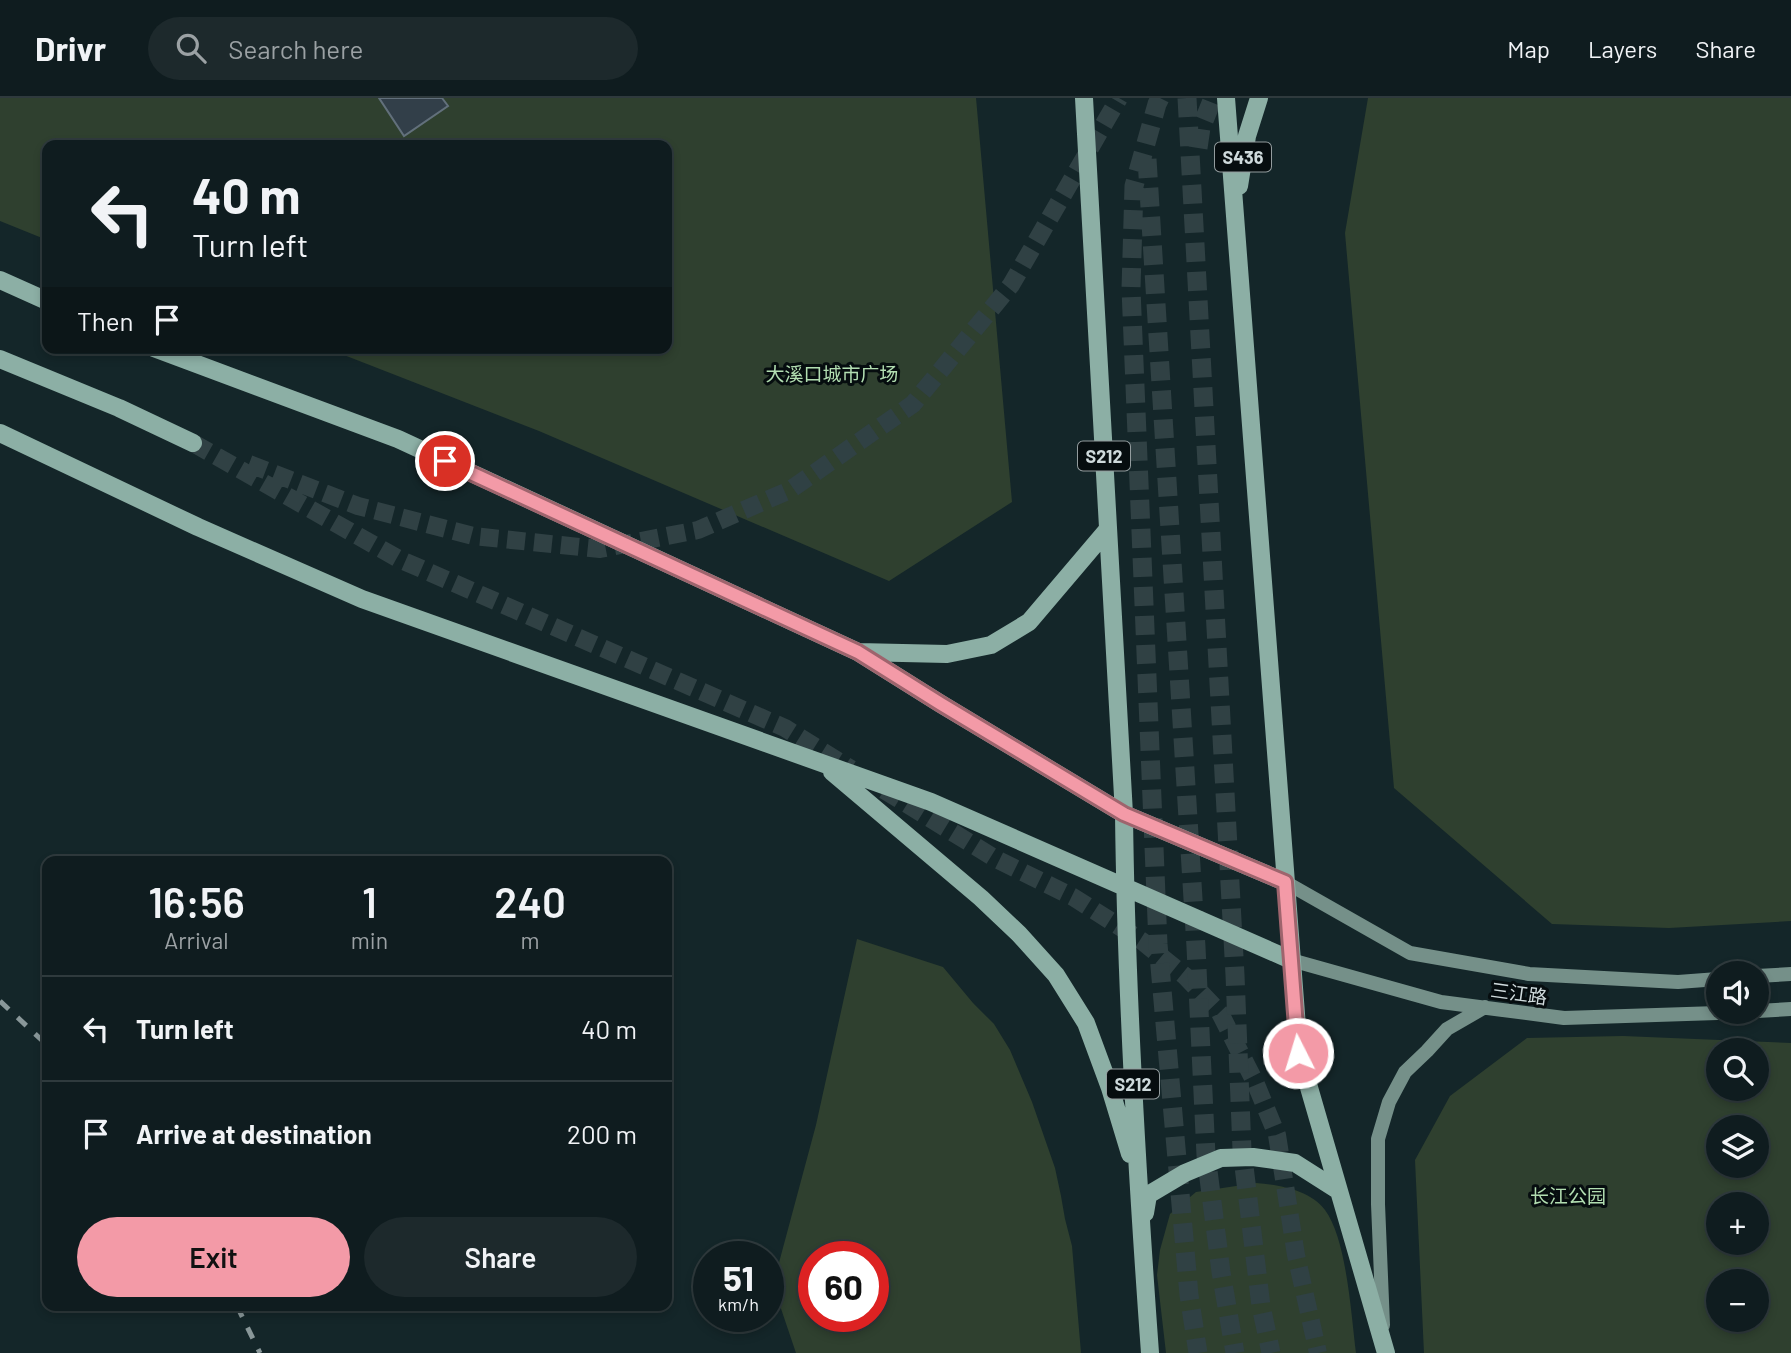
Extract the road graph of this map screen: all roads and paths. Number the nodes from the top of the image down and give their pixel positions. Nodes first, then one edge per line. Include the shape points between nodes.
1 (1084, 98) edge
2 (1226, 98) edge
3 (1259, 98) edge
4 (1234, 217) junction
5 (0, 281) edge
6 (42, 299) edge
7 (170, 354) edge
8 (0, 359) edge
9 (0, 433) edge
10 (193, 443) tunnel mouth
11 (1108, 529) junction
12 (858, 652) junction
13 (821, 763) junction
14 (1124, 814) junction
15 (1285, 882) junction
16 (1125, 887) junction
17 (1291, 960) junction
18 (1791, 974) edge
19 (1769, 975) edge
20 (1706, 980) edge
21 (1485, 1007) junction
22 (1791, 1009) edge
23 (1769, 1010) edge
24 (1706, 1013) edge
25 (1138, 1178) junction
26 (1339, 1191) junction
27 (1142, 1234) junction
28 (1385, 1346) edge
29 (1150, 1353) edge

1 - 11 main road, S212
2 - 4 main road
3 - 4 main road, S436 via 1247,136
4 - 15 main road
5 - 6 main road
7 - 12 main road via 398,439
8 - 10 main road
9 - 13 main road via 362,599
11 - 12 main road via 1029,622 991,645 947,654
11 - 14 main road, S212
12 - 14 main road
13 - 16 main road via 930,802
13 - 25 main road via 981,898 1056,975 1086,1024
14 - 15 main road
14 - 16 main road, S212
15 - 17 main road
15 - 20 main road, 三江路 via 1410,953 1529,974
16 - 17 main road
16 - 25 main road, S212
17 - 21 main road, 三江路 via 1441,1002
17 - 26 main road via 1298,1053
18 - 19 main road
21 - 24 main road, 三江路 via 1564,1018
21 - 28 main road via 1447,1029 1405,1072 1389,1102 1378,1139
22 - 23 main road
25 - 27 main road, S212
26 - 27 main road via 1295,1163 1221,1158 1185,1172 1148,1195
26 - 28 main road
27 - 29 main road, S212

